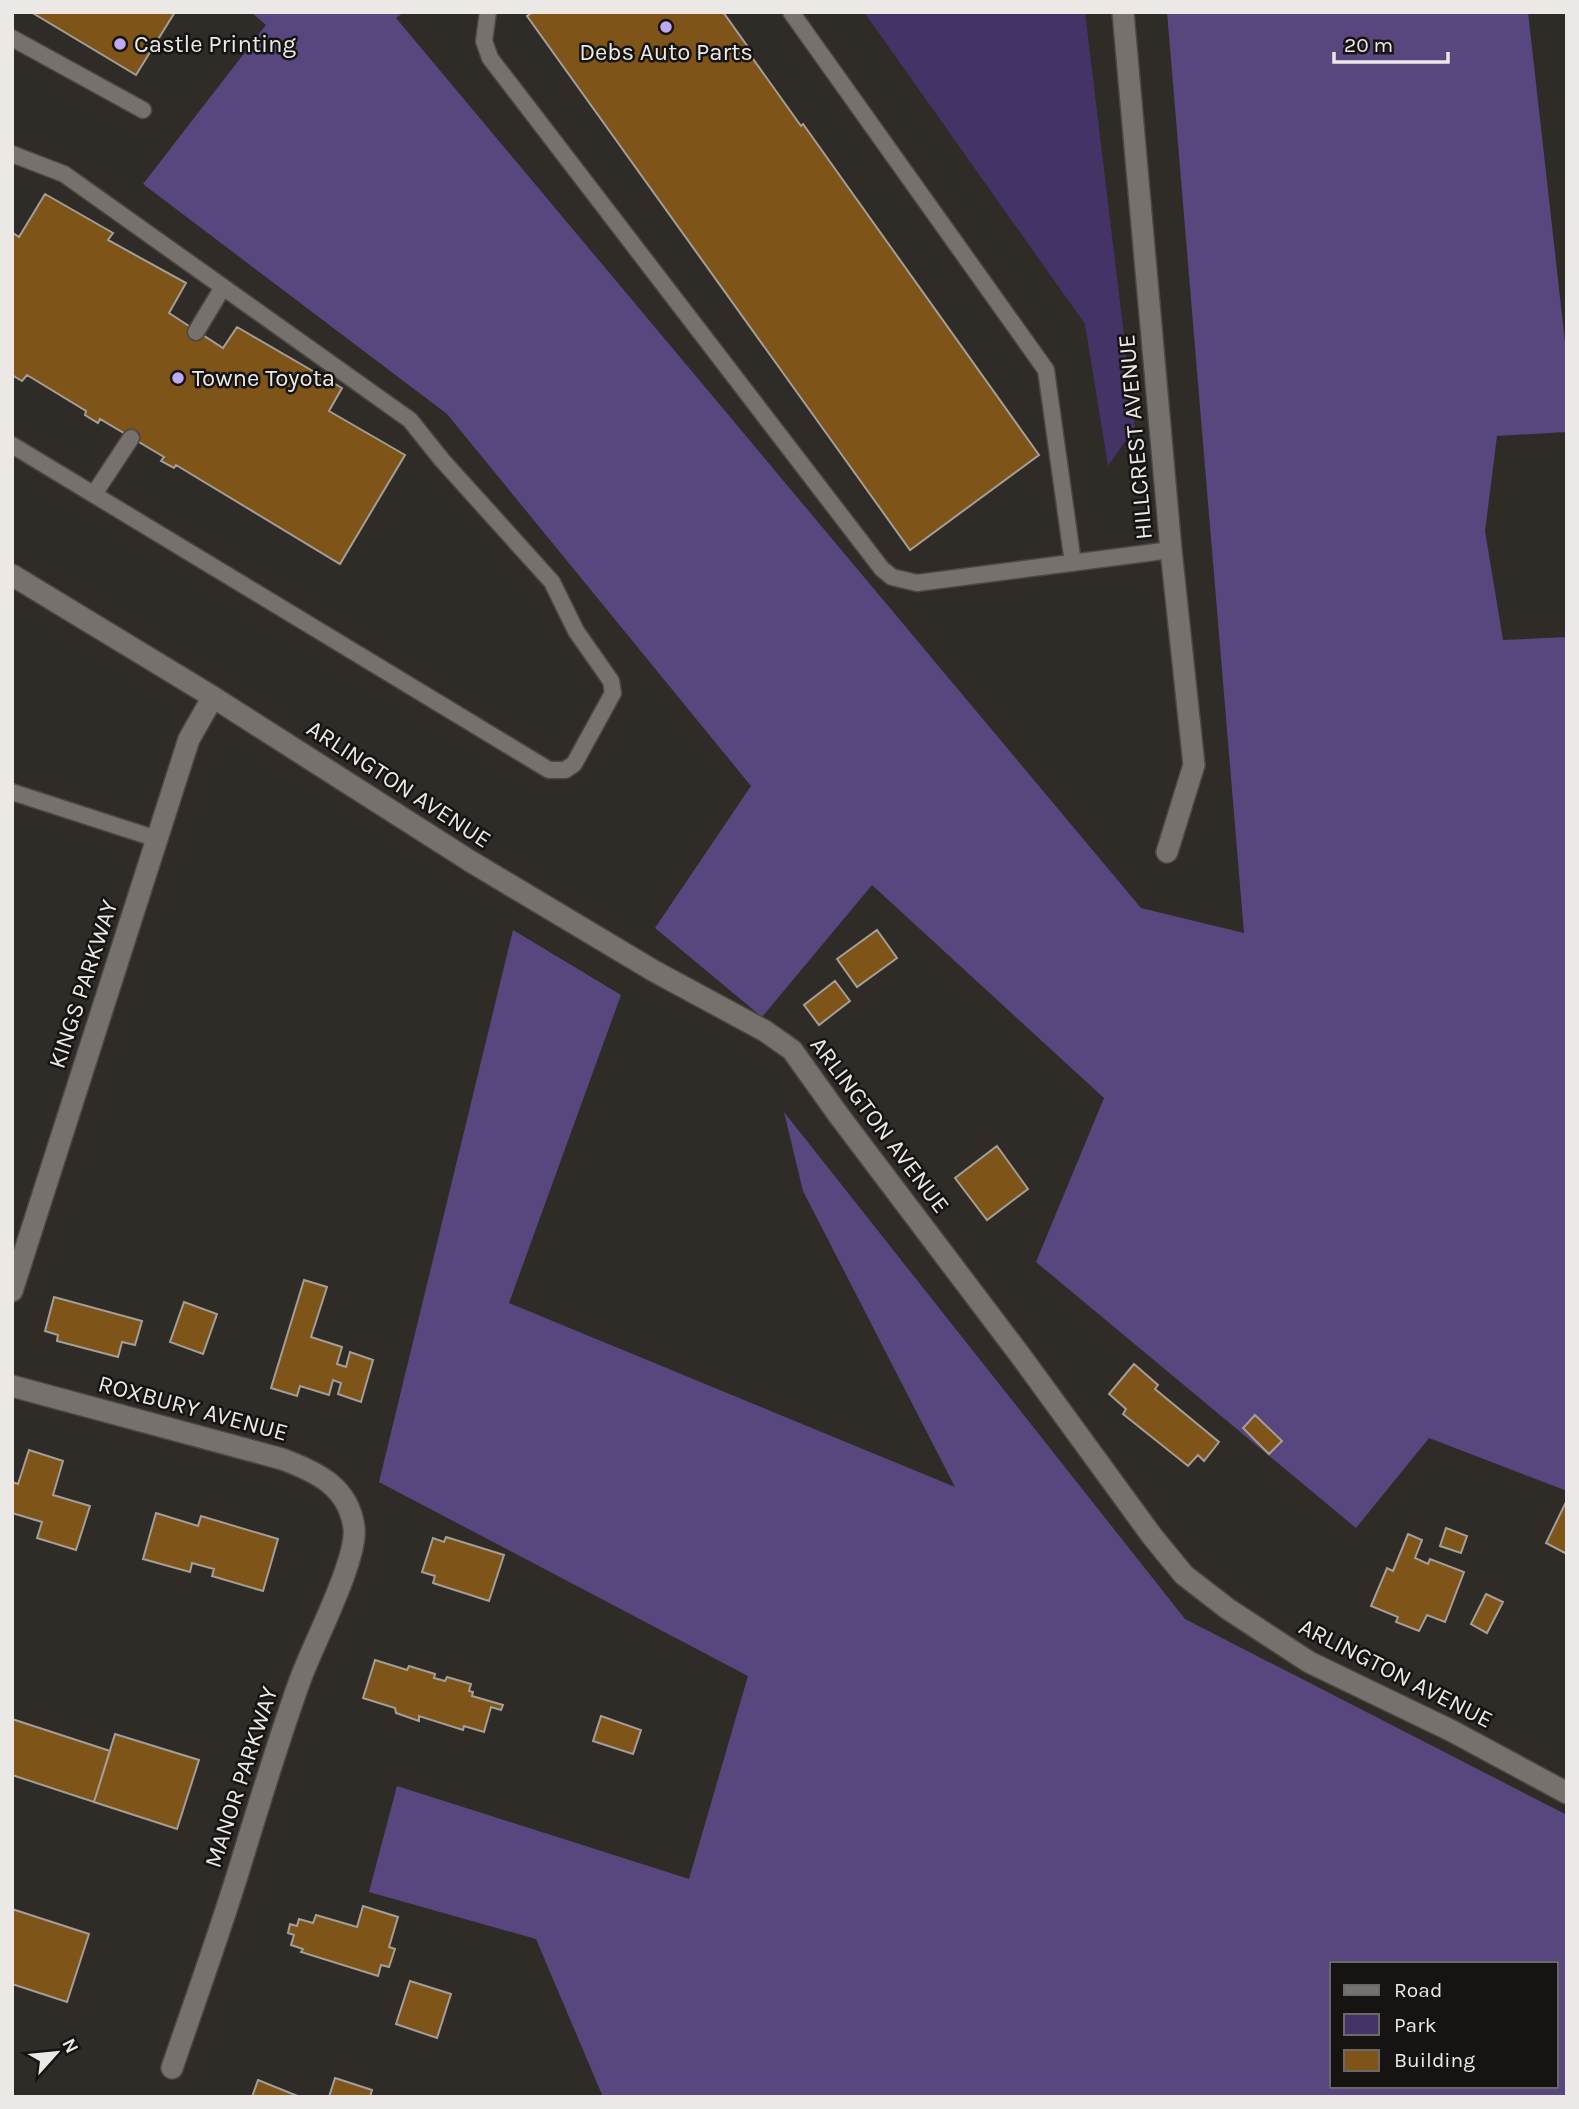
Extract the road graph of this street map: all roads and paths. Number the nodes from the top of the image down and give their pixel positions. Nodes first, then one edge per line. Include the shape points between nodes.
1 (488, 12) edge
2 (791, 12) edge
3 (1123, 12) edge
4 (12, 38) edge
5 (142, 110) dead end
6 (12, 154) edge
7 (223, 287) junction
8 (196, 332) dead end
9 (131, 438) dead end
10 (12, 445) edge
11 (94, 494) junction
12 (1171, 550) junction
13 (1073, 563) junction
14 (12, 575) edge
15 (214, 697) junction
16 (12, 792) edge
17 (157, 839) junction
18 (1167, 852) dead end
19 (12, 1291) edge
20 (12, 1386) edge
21 (346, 1503) joint
22 (1567, 1793) edge
23 (173, 2068) dead end

1 - 13 lane via 484,41 490,58 882,569 892,577 917,583
2 - 13 lane via 1046,370
3 - 12 street, HILLCREST AVENUE
4 - 5 lane
6 - 7 lane via 64,174
7 - 8 lane
7 - 11 lane via 411,420 552,582 576,631 614,687 574,764 565,770 549,770
9 - 11 lane
10 - 11 lane
12 - 13 lane
12 - 18 street, HILLCREST AVENUE via 1195,765
14 - 15 street, ARLINGTON AVENUE
15 - 17 street, KINGS PARKWAY via 189,739
15 - 22 street, ARLINGTON AVENUE via 470,861 792,1050 1184,1574 1308,1662
16 - 17 lane
17 - 19 street, KINGS PARKWAY
20 - 21 street, ROXBURY AVENUE via 282,1459 328,1479
21 - 23 street, MANOR PARKWAY via 354,1530 347,1565 270,1764

